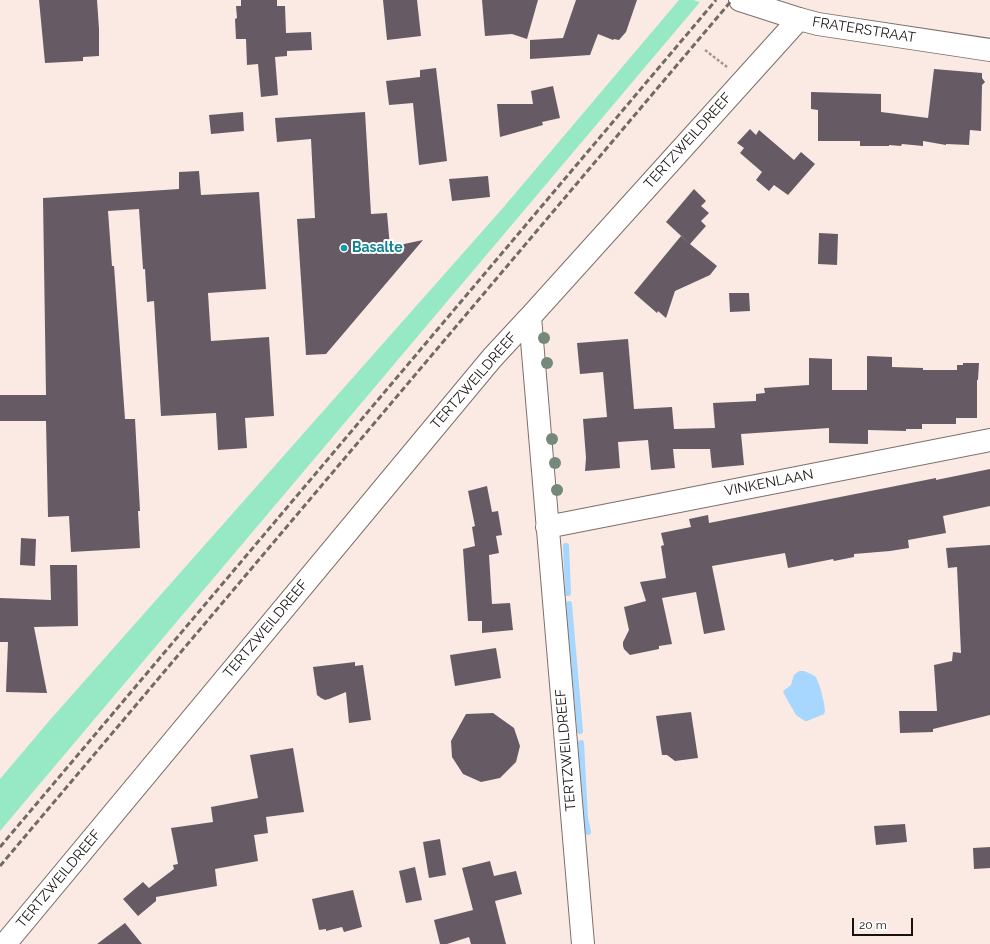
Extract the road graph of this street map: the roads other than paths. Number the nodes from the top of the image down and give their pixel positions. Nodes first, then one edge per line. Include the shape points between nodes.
1 (740, 0) edge
2 (798, 19) junction
3 (990, 50) edge
4 (530, 317) junction
5 (990, 440) edge
6 (548, 527) junction
7 (5, 944) edge
8 (583, 944) edge

1 - 2 street, FRATERSTRAAT
2 - 3 street, FRATERSTRAAT
2 - 4 street, TERTZWEILDREEF
4 - 6 street, TERTZWEILDREEF
4 - 7 street, TERTZWEILDREEF via 487,364
5 - 6 street, VINKENLAAN
6 - 8 street, TERTZWEILDREEF

